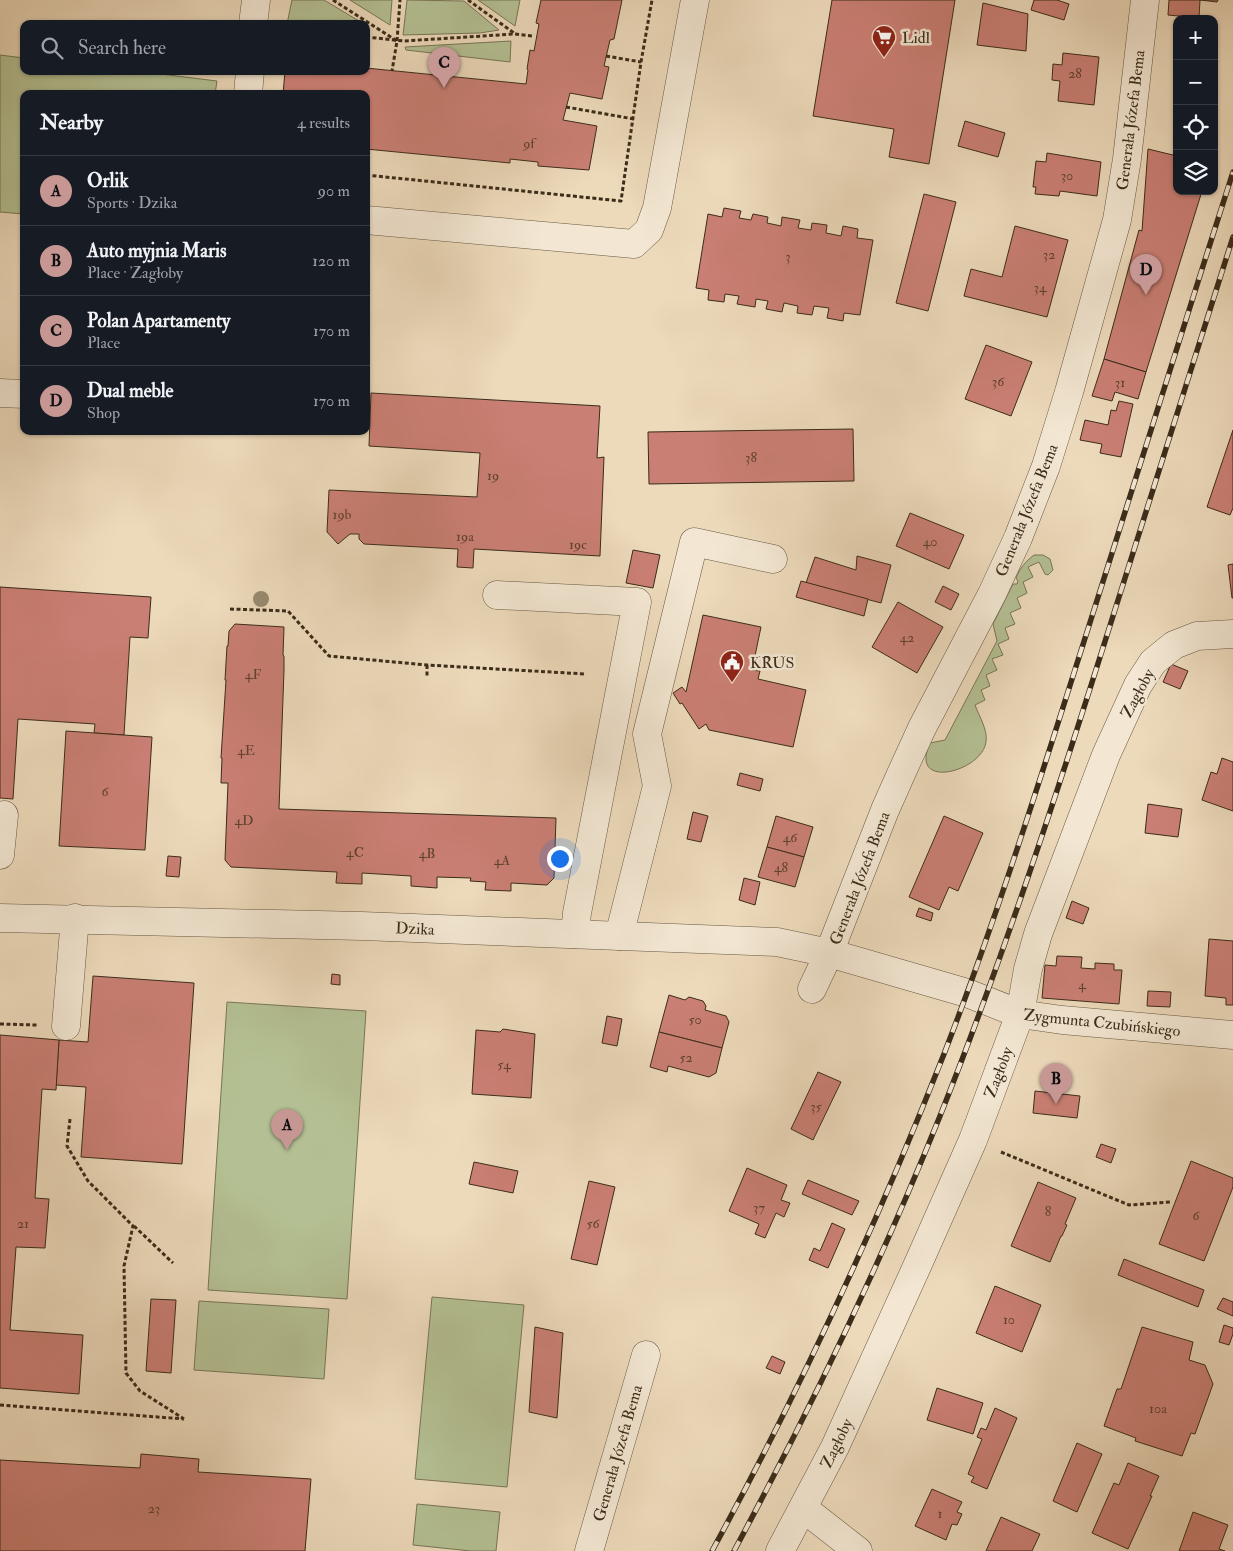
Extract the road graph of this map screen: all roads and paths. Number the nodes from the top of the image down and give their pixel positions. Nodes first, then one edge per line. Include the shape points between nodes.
1 (256, 0) edge
2 (333, 0) edge
3 (400, 0) edge
4 (468, 0) edge
5 (652, 0) edge
6 (695, 0) edge
7 (1145, 0) edge
8 (254, 20) edge
9 (364, 20) edge
10 (370, 24) edge
11 (514, 34) junction
12 (533, 36) dead end
13 (370, 38) edge
14 (397, 41) junction
15 (606, 56) dead end
16 (641, 62) junction
17 (392, 71) dead end
18 (250, 75) edge
19 (248, 90) edge
20 (566, 107) dead end
21 (634, 120) junction
22 (370, 175) edge
23 (370, 220) edge
24 (0, 393) edge
25 (20, 394) edge
26 (773, 559) dead end
27 (497, 595) dead end
28 (230, 609) dead end
29 (1233, 634) edge
30 (426, 665) junction
31 (585, 674) dead end
32 (427, 677) dead end
33 (4, 815) dead end
34 (0, 855) edge
35 (0, 918) edge
36 (75, 918) junction
37 (575, 934) junction
38 (620, 936) junction
39 (829, 953) junction
40 (812, 990) dead end
41 (1020, 1014) junction
42 (0, 1024) edge
43 (66, 1026) joint
44 (1233, 1035) edge
45 (70, 1119) dead end
46 (973, 1140) junction
47 (1170, 1202) dead end
48 (133, 1226) junction
49 (173, 1263) dead end
50 (646, 1355) dead end
51 (0, 1405) edge
52 (803, 1508) junction
53 (589, 1551) edge
54 (780, 1551) edge
55 (858, 1551) edge

1 - 8 street
2 - 9 path
3 - 14 path
4 - 11 path
5 - 16 path
6 - 23 street via 657,208 649,230 634,244
7 - 39 street, Generała Józefa Bema via 1127,159 1116,220 1046,466 996,586 922,728 885,810
10 - 14 path
11 - 12 path
11 - 14 path
13 - 14 path
14 - 17 path
15 - 16 path
16 - 21 path
18 - 19 street
20 - 21 path
21 - 22 path via 621,201
24 - 25 street
26 - 38 street via 694,542 647,734 658,786
27 - 37 street via 637,602
28 - 30 path via 288,611 328,656
29 - 41 street, Zagłoby via 1197,636 1174,645 1153,662 1138,685 1106,755 1038,934
30 - 31 path
30 - 32 path
33 - 34 street
35 - 36 street, Dzika
36 - 37 street, Dzika
36 - 43 street
37 - 38 street, Dzika
38 - 39 street, Dzika via 777,942
39 - 40 street, Generała Józefa Bema
39 - 41 street, Zygmunta Czubińskiego via 967,993
41 - 44 street, Zygmunta Czubińskiego
41 - 46 street, Zagłoby
42 - 43 path
45 - 48 path via 67,1146 88,1181
46 - 47 path via 1129,1205
46 - 52 street, Zagłoby via 843,1430
48 - 49 path
48 - 51 path via 124,1266 126,1373 140,1391 184,1419
50 - 53 street, Generała Józefa Bema
52 - 54 street, Zagłoby
52 - 55 street

